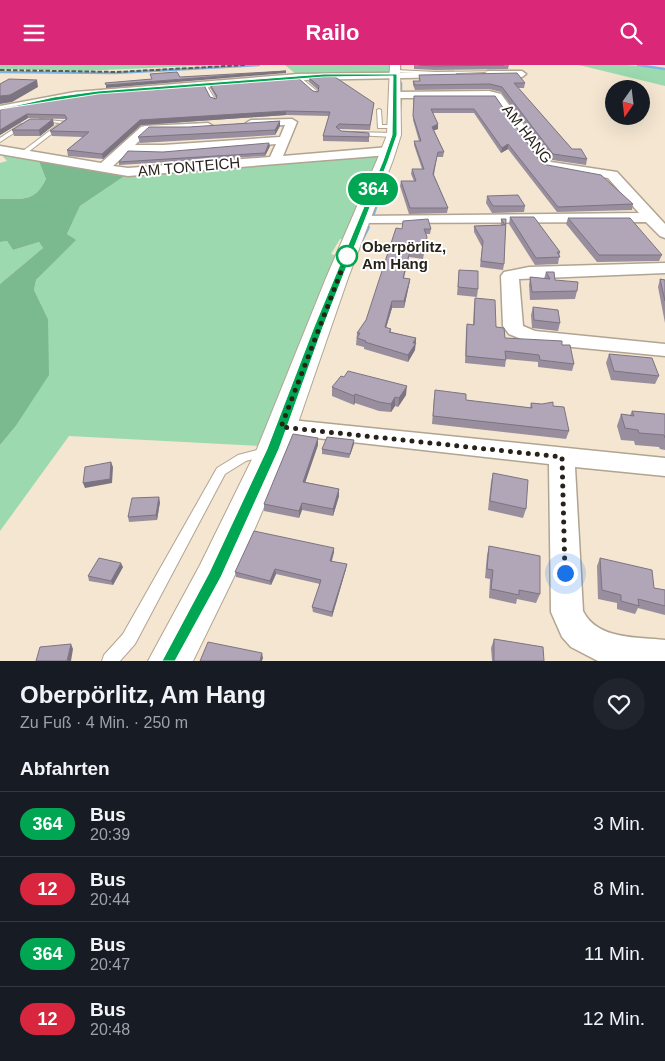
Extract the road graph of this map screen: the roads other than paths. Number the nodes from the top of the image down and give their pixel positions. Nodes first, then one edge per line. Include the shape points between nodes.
1 (395, 70) edge
2 (505, 71) edge
3 (522, 74) dead end
4 (298, 77) junction
5 (204, 85) junction
6 (316, 93) edge
7 (395, 95) junction
8 (214, 100) edge
9 (0, 109) edge
10 (379, 110) dead end
11 (238, 124) edge
12 (219, 126) edge
13 (350, 133) edge
14 (392, 138) junction
15 (0, 140) edge
16 (284, 140) junction
17 (126, 148) junction
18 (0, 150) edge
19 (21, 155) junction
20 (275, 160) junction
21 (104, 168) junction
22 (652, 217) junction
23 (361, 220) junction
24 (665, 233) edge
25 (665, 269) edge
26 (665, 349) edge
27 (277, 438) junction
28 (562, 457) junction
29 (665, 467) edge
30 (665, 657) edge
31 (110, 661) edge
32 (170, 661) edge

1 - 2 lane via 436,73
1 - 3 street
1 - 4 street
1 - 7 street
4 - 5 street
4 - 6 lane
5 - 8 lane
5 - 9 street via 75,95
7 - 14 street
7 - 22 street, AM HANG via 498,95 547,165 612,175
10 - 14 lane via 380,127
11 - 16 street via 290,121 292,123
12 - 17 street, AM TONTEICH via 149,128
13 - 14 lane
14 - 20 street, AM TONTEICH
14 - 23 street
15 - 19 lane via 33,120 65,122
16 - 17 street, AM TONTEICH via 163,149
16 - 20 street
17 - 21 street, AM TONTEICH
18 - 19 street, AM TONTEICH
19 - 21 street, AM TONTEICH
20 - 21 street, AM TONTEICH via 128,172
22 - 23 street
22 - 24 street
23 - 27 street
25 - 26 street via 529,272 510,276 513,326 522,334
27 - 28 street
27 - 31 lane via 221,471 129,639
27 - 32 street via 214,577
28 - 29 street
28 - 30 street via 566,612 570,622 590,642 602,648

